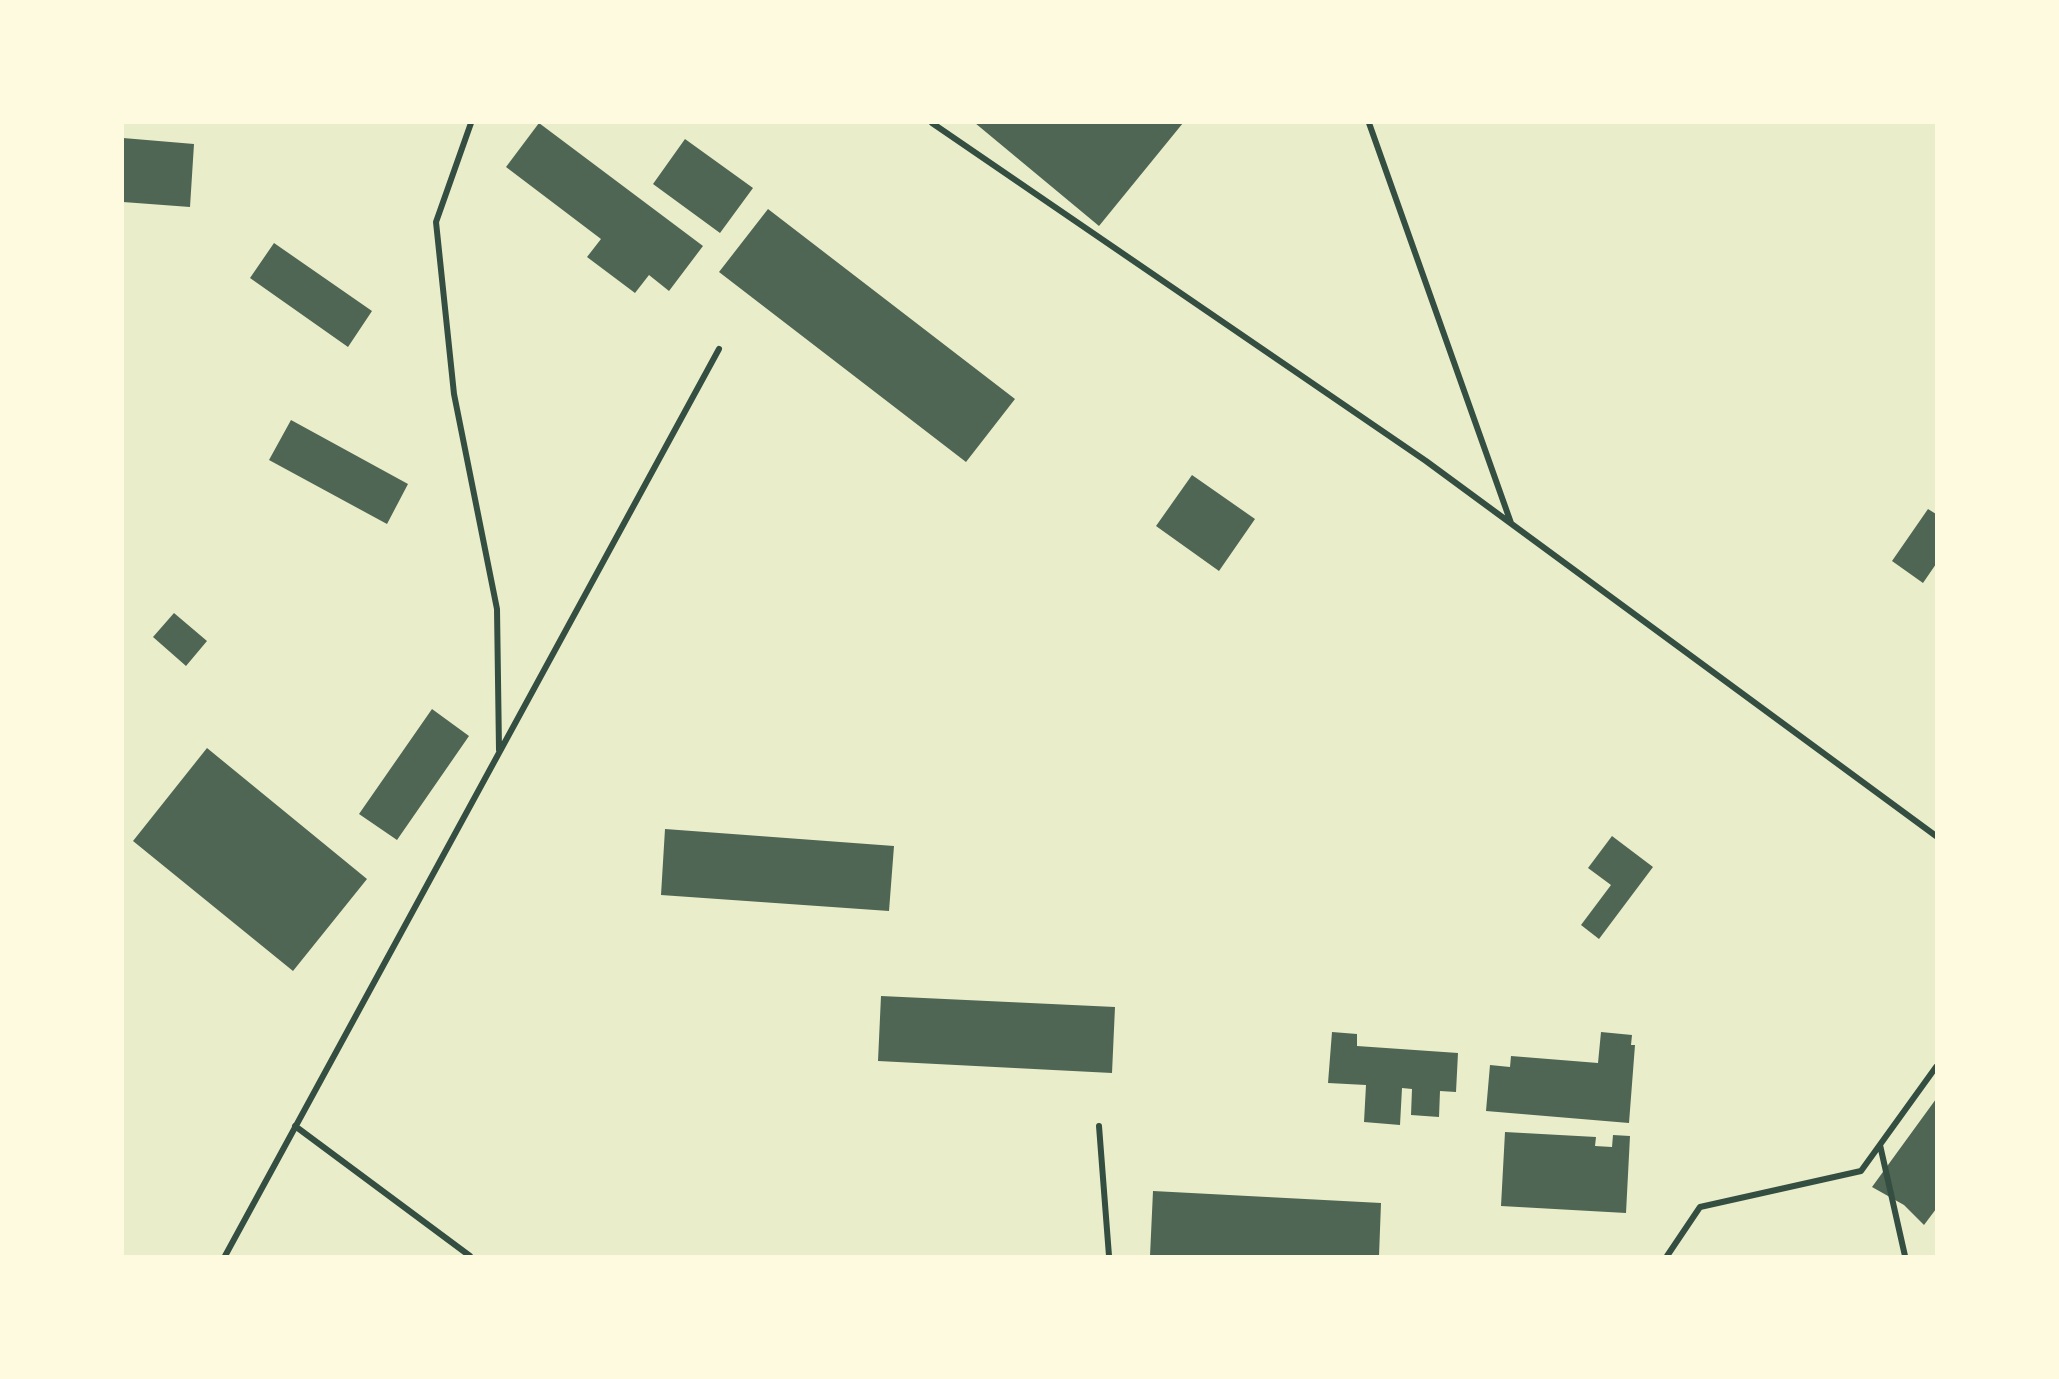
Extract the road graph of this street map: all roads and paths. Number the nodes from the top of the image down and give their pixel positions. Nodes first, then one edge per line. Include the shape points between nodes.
1 (471, 123) edge
2 (932, 123) edge
3 (1369, 123) edge
4 (719, 349) dead end
5 (1511, 523) junction
6 (500, 752) junction
7 (1936, 836) edge
8 (1936, 1066) edge
9 (295, 1126) junction
10 (1099, 1126) dead end
11 (1880, 1144) junction
12 (1677, 1244) junction
13 (225, 1256) edge
14 (470, 1256) edge
15 (1109, 1256) edge
16 (1667, 1256) edge
17 (1676, 1256) edge
18 (1905, 1256) edge

1 - 6 street via 436,222 454,394 497,609
2 - 5 street
3 - 5 street
4 - 6 street
5 - 7 street
6 - 9 street
8 - 11 street
9 - 13 street
9 - 14 street
10 - 15 street
11 - 12 street via 1861,1171 1700,1207
11 - 18 street
12 - 16 street
12 - 17 street

